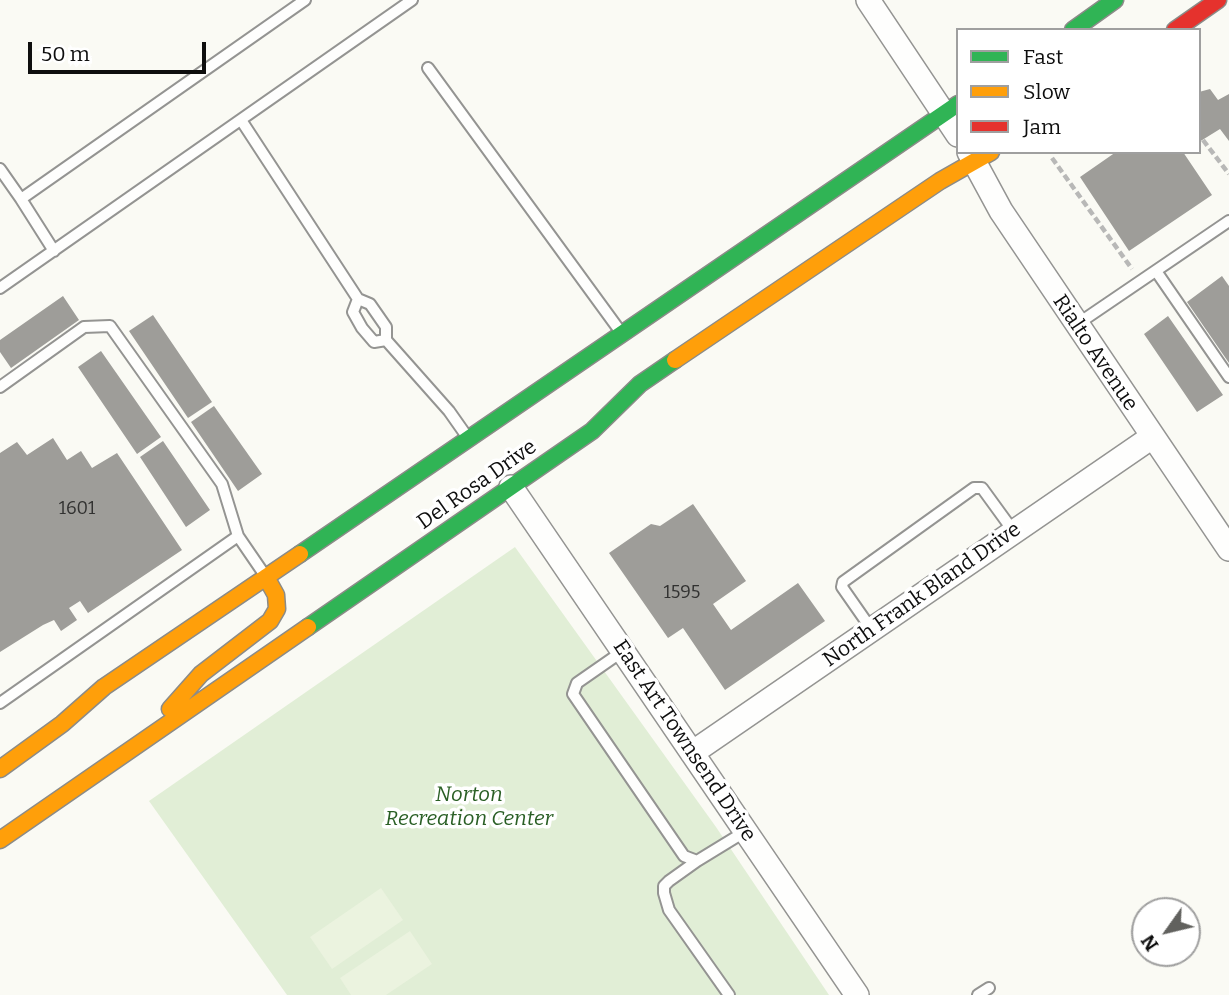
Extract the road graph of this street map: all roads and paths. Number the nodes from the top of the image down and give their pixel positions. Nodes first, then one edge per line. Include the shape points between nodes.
1 (305, 0) edge
2 (412, 0) edge
3 (868, 0) edge
4 (1115, 0) edge
5 (1218, 0) edge
6 (1076, 28) edge
7 (1178, 28) edge
8 (428, 68) dead end
9 (951, 109) edge
10 (241, 120) junction
11 (956, 128) edge
12 (1203, 140) dead end
13 (978, 156) edge
14 (1052, 158) dead end
15 (0, 169) edge
16 (1229, 174) edge
17 (21, 199) junction
18 (1229, 221) edge
19 (54, 251) junction
20 (1144, 264) dead end
21 (1156, 271) junction
22 (0, 287) edge
23 (358, 299) junction
24 (1076, 325) junction
25 (622, 333) junction
26 (386, 340) junction
27 (1229, 377) edge
28 (0, 387) edge
29 (1152, 437) junction
30 (470, 440) junction
31 (512, 487) junction
32 (1014, 532) junction
33 (238, 536) junction
34 (1229, 549) edge
35 (266, 577) junction
36 (872, 630) junction
37 (623, 651) junction
38 (0, 704) edge
39 (157, 732) junction
40 (692, 753) junction
41 (0, 769) edge
42 (746, 831) junction
43 (0, 840) edge
44 (697, 861) junction
45 (989, 988) dead end
46 (729, 995) edge
47 (857, 995) edge
48 (978, 995) edge

1 - 17 lane
2 - 10 lane
3 - 9 street
4 - 6 street
5 - 7 street
8 - 25 lane
9 - 11 street
9 - 25 street, Del Rosa Drive
10 - 19 lane
10 - 23 lane
12 - 16 path
13 - 24 street, Rialto Avenue via 1001,211
13 - 31 street, Del Rosa Drive via 640,384 592,431
14 - 20 path via 1134,272
15 - 17 lane
17 - 19 lane
18 - 21 lane
19 - 22 lane
21 - 24 lane
21 - 27 lane
23 - 26 lane via 370,304 379,316 386,327
23 - 26 lane via 353,312 362,328 374,342
24 - 29 street, Rialto Avenue
25 - 30 street, Del Rosa Drive
26 - 30 lane
28 - 33 lane via 84,327 110,326 222,484
29 - 32 street, North Frank Bland Drive
29 - 34 street, Rialto Avenue
30 - 35 street, Del Rosa Drive
31 - 37 street, East Art Townsend Drive
31 - 39 street, Del Rosa Drive
32 - 36 street, North Frank Bland Drive
32 - 36 lane via 982,488 974,488 843,582
33 - 35 lane
33 - 38 lane
35 - 39 street via 277,609 270,621 201,674 173,704
35 - 41 street, Del Rosa Drive via 104,687
36 - 40 street, North Frank Bland Drive
37 - 40 street, East Art Townsend Drive
37 - 44 lane via 577,683 573,694 684,856
39 - 43 street, Del Rosa Drive
40 - 42 street, East Art Townsend Drive
42 - 44 lane
42 - 47 street, East Art Townsend Drive
44 - 46 lane via 669,881 664,893 669,910
45 - 48 lane

